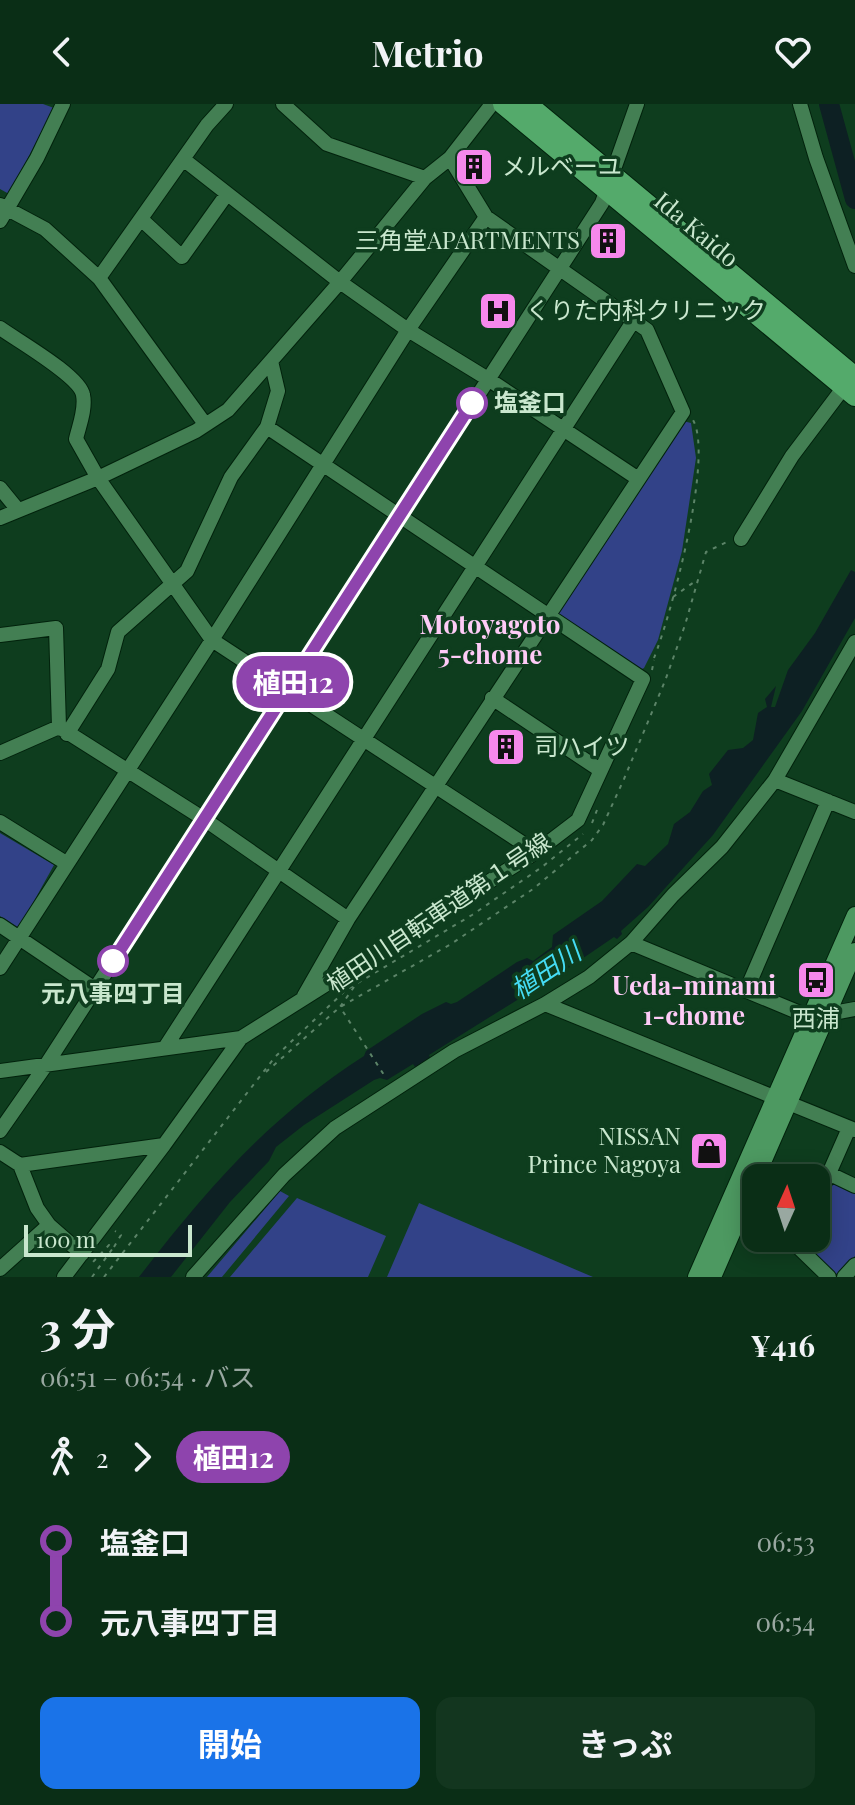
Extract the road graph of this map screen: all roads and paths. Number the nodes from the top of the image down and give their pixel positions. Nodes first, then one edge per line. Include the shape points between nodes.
1 (63, 104) edge
2 (226, 104) edge
3 (283, 104) edge
4 (492, 104) edge
5 (503, 104) edge
6 (527, 104) edge
7 (637, 104) edge
8 (800, 104) edge
9 (450, 158) junction
10 (183, 159) junction
11 (425, 178) junction
12 (609, 182) junction
13 (227, 194) junction
14 (3, 212) edge
15 (486, 217) junction
16 (141, 219) junction
17 (855, 266) edge
18 (559, 268) junction
19 (99, 278) junction
20 (340, 282) junction
21 (634, 320) junction
22 (0, 328) edge
23 (408, 330) junction
24 (271, 361) junction
25 (488, 379) junction
26 (851, 386) edge
27 (683, 412) junction
28 (205, 424) junction
29 (267, 427) junction
30 (563, 429) junction
31 (323, 465) junction
32 (98, 478) junction
33 (637, 478) junction
34 (0, 488) edge
35 (18, 510) junction
36 (399, 516) junction
37 (0, 518) edge
38 (741, 539) joint
39 (475, 567) junction
40 (698, 579) junction
41 (171, 583) junction
42 (672, 598) junction
43 (547, 617) junction
44 (0, 635) edge
45 (212, 640) junction
46 (855, 642) edge
47 (654, 660) junction
48 (648, 674) junction
49 (288, 690) junction
50 (492, 698) junction
51 (63, 730) junction
52 (364, 739) junction
53 (0, 753) edge
54 (128, 770) junction
55 (600, 770) junction
56 (775, 780) junction
57 (435, 786) junction
58 (828, 801) junction
59 (599, 807) dead end
60 (855, 812) edge
61 (204, 819) junction
62 (0, 822) edge
63 (536, 852) junction
64 (66, 863) junction
65 (279, 871) junction
66 (855, 915) edge
67 (348, 919) junction
68 (0, 925) edge
69 (20, 938) junction
70 (631, 943) junction
71 (855, 951) edge
72 (0, 968) edge
73 (356, 984) junction
74 (95, 989) junction
75 (746, 991) junction
76 (303, 998) junction
77 (545, 1004) junction
78 (340, 1007) junction
79 (855, 1009) edge
80 (820, 1016) junction
81 (241, 1038) junction
82 (166, 1046) junction
83 (46, 1065) junction
84 (0, 1071) edge
85 (264, 1073) junction
86 (394, 1089) junction
87 (781, 1100) junction
88 (852, 1129) edge
89 (0, 1131) edge
90 (164, 1145) junction
91 (0, 1152) edge
92 (20, 1165) junction
93 (830, 1174) joint
94 (855, 1186) edge
95 (49, 1225) junction
96 (121, 1235) dead end
97 (113, 1248) junction
98 (803, 1252) edge
99 (85, 1260) junction
100 (855, 1265) edge
101 (0, 1269) edge
102 (64, 1277) edge
103 (92, 1277) edge
104 (104, 1277) edge
105 (193, 1277) edge
106 (696, 1277) edge
107 (713, 1277) edge
108 (829, 1277) edge
109 (844, 1277) edge

1 - 14 street
2 - 10 street
3 - 11 street via 327,144
4 - 9 street
5 - 12 highway, Ida Kaido
6 - 12 highway, Ida Kaido
7 - 12 street
8 - 17 street
9 - 11 street
9 - 15 street
10 - 13 street
10 - 16 street
11 - 20 street
12 - 18 street via 602,203
12 - 26 highway, Ida Kaido
13 - 16 street via 182,257
13 - 20 street
14 - 19 street via 45,229
15 - 18 street
15 - 23 street
16 - 19 street
18 - 21 street
18 - 25 street
19 - 28 street
20 - 23 street
20 - 24 street
21 - 27 street via 647,330
21 - 30 street
22 - 32 street via 83,390 76,439
23 - 25 street
23 - 31 street
24 - 28 street via 228,410
24 - 29 street via 278,391
25 - 30 street
25 - 36 street
26 - 38 street via 792,456
27 - 33 street
27 - 42 path via 695,421 701,451 682,568
28 - 32 street
29 - 31 street
29 - 41 street via 231,477 187,571
30 - 33 street
30 - 39 street
31 - 36 street
31 - 45 street
32 - 35 street
32 - 41 street
33 - 43 street
34 - 35 street
35 - 37 street
36 - 39 street
36 - 49 street
38 - 40 path via 706,552
39 - 43 street
39 - 52 street
40 - 42 path
40 - 78 path via 665,681 592,840 533,889 451,944
41 - 45 street
41 - 51 street via 118,632 108,669
42 - 47 path
43 - 48 street
43 - 50 street
44 - 51 street via 56,628
45 - 49 street
45 - 54 street
46 - 56 street
47 - 48 path
47 - 48 path
48 - 55 street
49 - 52 street
49 - 61 street
50 - 55 street
50 - 57 street
51 - 53 street
51 - 54 street
52 - 57 street
52 - 65 street
54 - 61 street
54 - 64 street
55 - 63 street via 578,820
56 - 58 street
56 - 70 street via 722,847
57 - 63 street
57 - 67 street
58 - 60 street
58 - 75 street
59 - 73 path, 植田川自転車道第１号線 via 581,836 542,867
61 - 65 street
61 - 74 street
62 - 64 street
63 - 76 street
64 - 69 street
65 - 67 street
65 - 82 street
66 - 80 main road
67 - 76 street
68 - 69 street
69 - 72 street
69 - 74 street
70 - 75 street
70 - 77 street
71 - 80 main road
73 - 78 path
73 - 85 path, 植田川自転車道第１号線
74 - 83 street
75 - 80 street
76 - 81 street
77 - 86 street
77 - 87 street
78 - 85 path
78 - 86 path
79 - 80 street
80 - 87 main road
81 - 82 street
81 - 90 street
82 - 83 street
83 - 84 street
83 - 89 street
85 - 104 path, 植田川自転車道第１号線
86 - 105 street via 335,1128 284,1175
87 - 88 street
87 - 106 main road
87 - 107 main road
88 - 93 street
90 - 92 street
90 - 99 street
91 - 92 street
92 - 95 street
93 - 94 street
95 - 99 street
95 - 101 street
96 - 97 path
97 - 99 path via 109,1245
97 - 103 path
98 - 108 street
99 - 102 street
100 - 109 street

